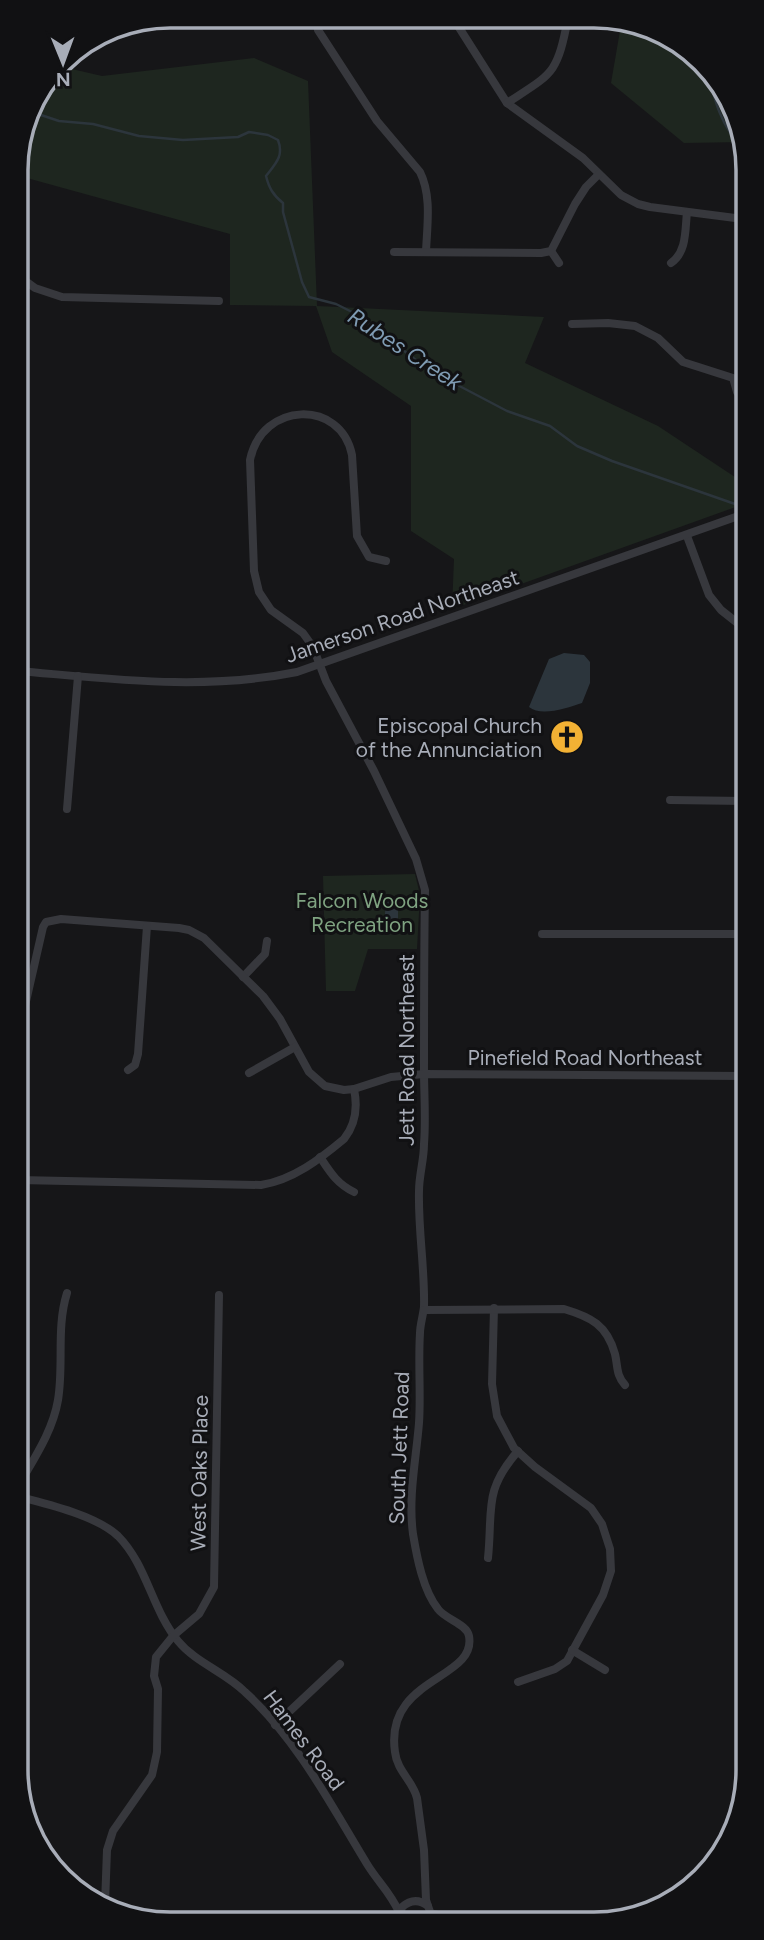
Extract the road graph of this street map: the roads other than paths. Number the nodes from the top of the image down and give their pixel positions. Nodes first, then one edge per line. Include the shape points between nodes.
1 (318, 28) edge
2 (459, 28) edge
3 (566, 28) edge
4 (507, 103) junction
5 (599, 174) junction
6 (687, 212) junction
7 (736, 218) edge
8 (551, 251) junction
9 (394, 252) dead end
10 (426, 252) junction
11 (559, 263) dead end
12 (671, 264) dead end
13 (28, 283) edge
14 (219, 301) dead end
15 (572, 324) dead end
16 (736, 389) edge
17 (736, 517) edge
18 (687, 536) junction
19 (386, 561) dead end
20 (736, 622) edge
21 (320, 665) junction
22 (28, 672) edge
23 (78, 676) junction
24 (670, 800) dead end
25 (736, 801) edge
26 (66, 808) dead end
27 (147, 926) junction
28 (542, 934) dead end
29 (736, 934) edge
30 (267, 941) dead end
31 (243, 977) junction
32 (28, 995) edge
33 (295, 1047) junction
34 (128, 1070) dead end
35 (249, 1073) dead end
36 (424, 1074) junction
37 (736, 1076) edge
38 (354, 1089) junction
39 (320, 1157) junction
40 (28, 1181) edge
41 (354, 1192) dead end
42 (421, 1249) joint
43 (67, 1293) dead end
44 (219, 1295) dead end
45 (494, 1308) junction
46 (424, 1310) junction
47 (625, 1385) dead end
48 (518, 1451) junction
49 (28, 1469) edge
50 (28, 1500) edge
51 (488, 1558) dead end
52 (173, 1636) junction
53 (572, 1650) junction
54 (340, 1664) dead end
55 (605, 1670) dead end
56 (518, 1682) dead end
57 (275, 1725) junction
58 (425, 1884) junction
59 (391, 1894) junction
60 (105, 1896) edge
61 (412, 1902) junction
62 (398, 1912) edge
63 (403, 1912) edge
64 (429, 1912) edge
65 (431, 1912) edge

1 - 10 street via 377,121 424,180
2 - 4 street
3 - 4 street via 550,73
4 - 5 street
5 - 6 street via 638,204
5 - 8 street via 580,196
6 - 7 street
6 - 12 street via 683,248
8 - 10 street
8 - 11 street
9 - 10 street
13 - 14 street via 62,298
15 - 16 street via 641,329 683,362 733,378
17 - 18 street, Jamerson Road Northeast
18 - 20 street via 709,595
18 - 21 street, Jamerson Road Northeast
19 - 21 street, Jett Road Northeast via 369,557 357,536 352,455 339,431 324,420 303,414 270,425 256,441 250,460 256,587 267,606 308,639
21 - 23 street, Jamerson Road Northeast via 268,678 215,683
21 - 36 street, Jett Road Northeast via 422,875
22 - 23 street, Jamerson Road Northeast
23 - 26 street
24 - 25 street
27 - 31 street via 196,933
27 - 32 street via 61,919 46,922
27 - 34 street via 138,1054
28 - 29 street
30 - 31 street via 265,954
31 - 33 street via 272,1007
33 - 35 street
33 - 38 street via 319,1082 334,1089
36 - 37 street, Pinefield Road Northeast
36 - 38 street, Pinefield Road Northeast via 391,1077
36 - 42 street, Jett Road Northeast
38 - 39 street via 356,1113 350,1131
39 - 40 street via 294,1174 261,1185
39 - 41 street via 333,1177
42 - 46 street, South Jett Road
43 - 49 street via 61,1312 58,1400 47,1436
44 - 52 street, West Oaks Place via 214,1587 199,1614
45 - 46 street
45 - 47 street via 565,1309 587,1316 608,1338 618,1378
45 - 48 street via 492,1384 497,1416
46 - 58 street, South Jett Road via 413,1534 431,1597 440,1612 469,1636 461,1660 416,1691 396,1723 398,1765 417,1798
48 - 51 street via 502,1469 491,1494
48 - 53 street via 591,1508 610,1549 611,1571 603,1595
50 - 52 street, Hames Road via 89,1520 117,1535 143,1573
52 - 57 street, Hames Road via 194,1657 245,1691
52 - 60 street, West Oaks Place via 156,1657 157,1752 152,1775 113,1831 107,1850
53 - 55 street
53 - 56 street via 567,1661 555,1669
54 - 57 street
57 - 59 street, Hames Road via 325,1794 370,1870
58 - 61 street, South Jett Road
58 - 65 street, South Jett Road
59 - 61 street, Hames Road
59 - 62 street, Hames Road
61 - 63 street, South Jett Road
61 - 64 street, Hames Road

